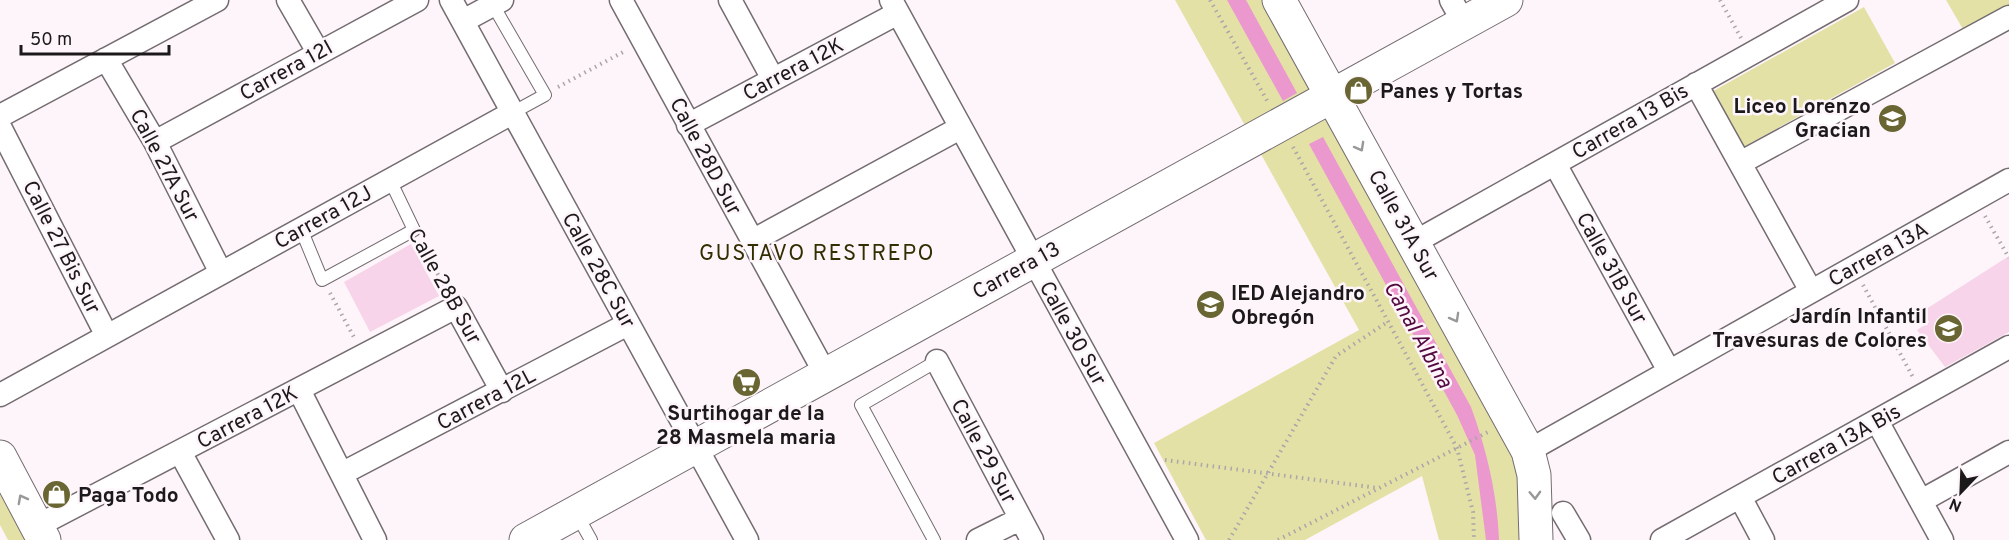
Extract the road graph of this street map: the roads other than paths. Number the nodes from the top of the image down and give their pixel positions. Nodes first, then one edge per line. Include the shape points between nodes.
1 (217, 0) edge
2 (288, 0) edge
3 (417, 0) edge
4 (451, 0) edge
5 (621, 0) edge
6 (729, 0) edge
7 (1279, 0) edge
8 (1506, 0) edge
9 (1847, 0) edge
10 (498, 2) edge
11 (894, 6) edge
12 (1457, 12) edge
13 (2009, 17) edge
14 (463, 21) junction
15 (318, 52) junction
16 (106, 59) junction
17 (773, 79) junction
18 (1696, 84) junction
19 (1332, 96) junction
20 (512, 113) junction
21 (0, 116) edge
22 (968, 124) junction
23 (688, 125) junction
24 (0, 127) edge
25 (155, 142) junction
26 (1740, 163) junction
27 (1555, 164) junction
28 (390, 180) junction
29 (2009, 180) edge
30 (301, 229) junction
31 (752, 241) junction
32 (1413, 243) junction
33 (1033, 261) junction
34 (221, 273) junction
35 (1811, 291) junction
36 (456, 308) joint
37 (628, 324) junction
38 (107, 336) junction
39 (2009, 347) edge
40 (937, 361) joint
41 (1669, 371) junction
42 (826, 375) junction
43 (299, 390) junction
44 (502, 391) junction
45 (0, 395) edge
46 (1877, 422) junction
47 (696, 446) junction
48 (1528, 451) junction
49 (180, 452) junction
50 (2009, 452) edge
51 (0, 457) edge
52 (343, 473) junction
53 (1740, 497) junction
54 (1921, 501) junction
55 (1563, 513) dead end
56 (1020, 519) junction
57 (583, 526) edge
58 (41, 533) edge
59 (228, 540) edge
60 (375, 540) edge
61 (526, 540) edge
62 (747, 540) edge
63 (934, 540) edge
64 (978, 540) edge
65 (1032, 540) edge
66 (1187, 540) edge
67 (1536, 540) edge
68 (1579, 540) edge
69 (1662, 540) edge
70 (1763, 540) edge
71 (1942, 540) edge

1 - 16 street
2 - 15 street
3 - 15 street, Carrera 12I
4 - 14 street, Calle 28C Sur
5 - 23 street, Calle 28D Sur
6 - 17 street
7 - 19 street, Calle 31A Sur
8 - 12 street, Carrera 13
9 - 18 street, Carrera 13 Bis
10 - 14 street
10 - 20 lane, Carrera 12J via 545,95
11 - 17 street, Carrera 12K
11 - 22 street, Calle 30 Sur
12 - 19 street, Carrera 13
13 - 26 street
14 - 20 street, Calle 28C Sur
15 - 25 street, Carrera 12I
16 - 21 street
16 - 25 street, Calle 27A Sur
17 - 23 street, Carrera 12K
18 - 26 street
18 - 27 street, Carrera 13 Bis
19 -> 32 street, Calle 31A Sur
19 - 33 street, Carrera 13
20 - 28 street, Carrera 12J
20 - 37 street, Calle 28C Sur
22 - 31 street
22 - 33 street, Calle 30 Sur
23 - 31 street, Calle 28D Sur
24 - 38 street, Calle 27 Bis Sur
25 - 34 street, Calle 27A Sur
26 - 35 street
27 - 32 street, Carrera 13 Bis
27 - 41 street, Calle 31B Sur
28 - 30 street, Carrera 12J
28 - 30 lane, Calle 28B Sur via 414,230 322,280
29 - 35 street, Carrera 13A
30 - 34 street, Carrera 12J
31 - 42 street, Calle 28D Sur
32 -> 48 street, Calle 31A Sur
33 - 42 street, Carrera 13
33 - 66 street, Calle 30 Sur
34 - 38 street, Carrera 12J
35 - 41 street, Carrera 13A
36 - 43 street, Carrera 12K
36 - 44 street, Calle 28B Sur
37 - 44 street, Carrera 12L
37 - 47 street, Calle 28C Sur
38 - 45 street, Carrera 12J
39 - 46 street, Carrera 13A Bis
40 - 56 street, Calle 29 Sur
40 - 63 lane via 861,405
41 - 48 street, Carrera 13A
42 - 47 street, Carrera 13
43 - 49 street, Carrera 12K
43 - 52 street
44 - 52 street, Carrera 12L
46 - 53 street, Carrera 13A Bis
46 - 54 street
47 - 57 street, Carrera 13
47 - 62 street, Calle 28C Sur
48 -> 67 street, Calle 31A Sur via 1534,475
49 - 58 street, Carrera 12K
49 - 59 street
50 - 54 street
58 -> 51 street
52 - 60 street
53 - 69 street, Carrera 13A Bis
53 - 70 street
54 - 71 street
55 - 68 street
56 - 64 street
56 - 65 street, Calle 29 Sur
57 - 61 street, Carrera 13

